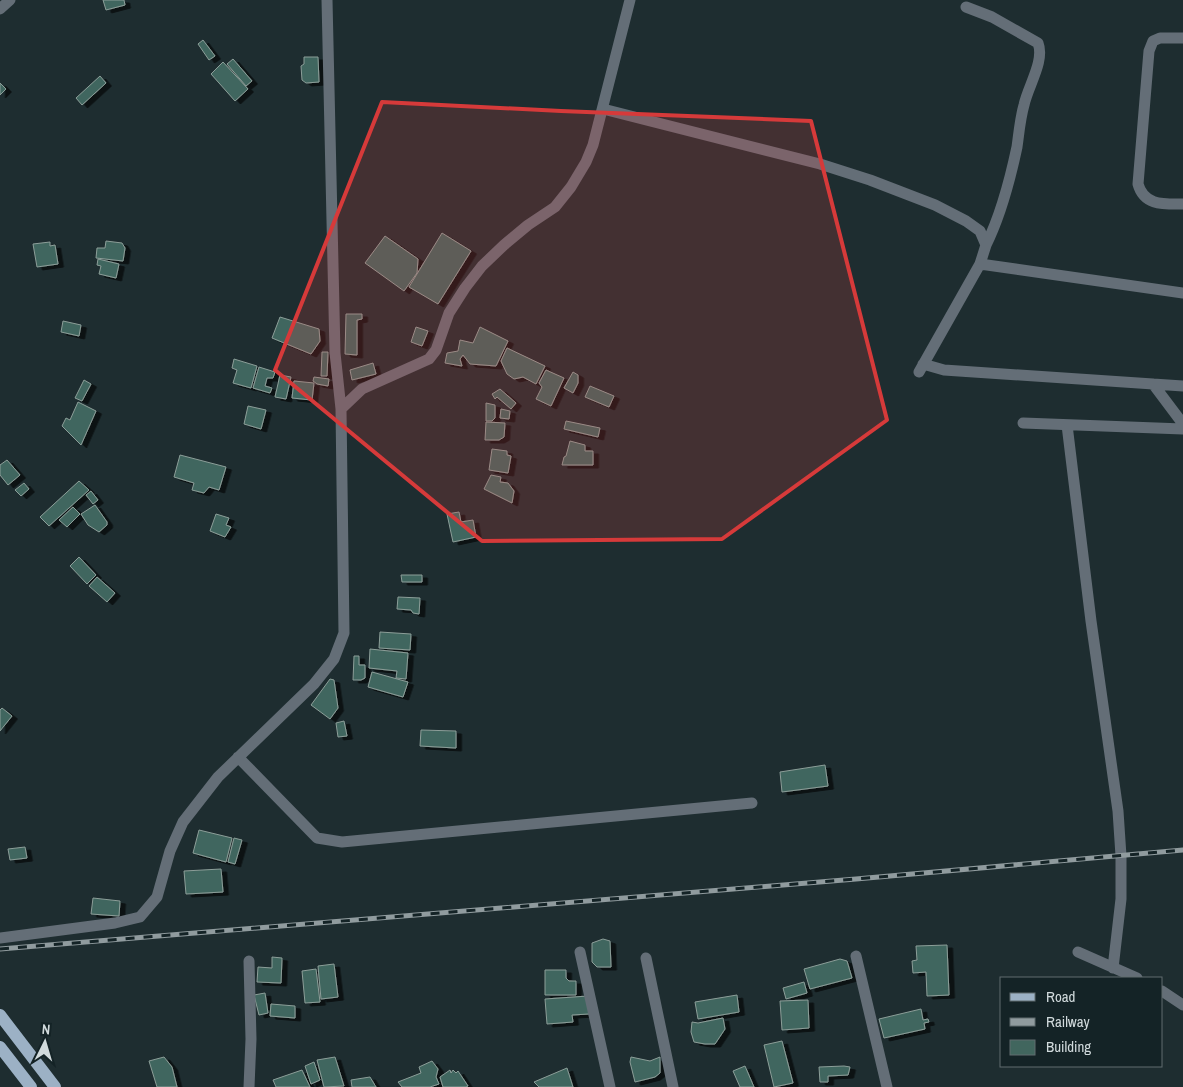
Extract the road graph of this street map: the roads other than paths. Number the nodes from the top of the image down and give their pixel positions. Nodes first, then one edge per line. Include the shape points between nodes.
1 (10, 0) edge
2 (327, 0) edge
3 (630, 0) edge
4 (966, 7) dead end
5 (0, 9) edge
6 (1183, 38) edge
7 (603, 109) junction
8 (1183, 204) edge
9 (986, 245) junction
10 (980, 264) junction
11 (1183, 293) edge
12 (1153, 384) junction
13 (1183, 386) edge
14 (341, 409) junction
15 (1023, 423) dead end
16 (1183, 424) edge
17 (1067, 425) junction
18 (1183, 430) edge
19 (238, 757) junction
20 (752, 803) dead end
21 (0, 938) edge
22 (580, 952) dead end
23 (1078, 952) dead end
24 (856, 956) dead end
25 (646, 958) dead end
26 (249, 961) dead end
27 (1113, 968) junction
28 (1135, 977) edge
29 (1163, 992) edge
30 (1183, 1005) edge
31 (0, 1015) edge
32 (0, 1047) edge
33 (32, 1087) edge
34 (54, 1087) edge
35 (249, 1087) edge
36 (610, 1087) edge
37 (673, 1087) edge
38 (887, 1087) edge

1 - 5 street
2 - 14 street via 334,353
3 - 7 street
4 - 9 street via 992,17 1038,43 1041,49 1041,58 1024,104 1001,210
6 - 8 street via 1153,40 1149,51 1138,184 1147,199
7 - 9 street via 870,180 935,205 966,221 980,231
7 - 14 street via 593,145 571,188 556,207 528,225 482,266 449,313 436,350 429,359 362,389
9 - 10 street
10 - 11 street
10 - 12 street via 921,368
12 - 13 street
12 - 16 street
14 - 19 street via 344,633 334,659 314,684
15 - 17 street
17 - 18 street
17 - 27 street via 1118,811 1121,899
19 - 20 street via 317,838 342,842
19 - 21 street via 183,822 170,851 157,897 140,917
22 - 36 street
23 - 27 street
24 - 38 street
25 - 37 street
26 - 35 street
27 - 28 street
29 - 30 street
31 - 34 main road
32 - 33 main road

